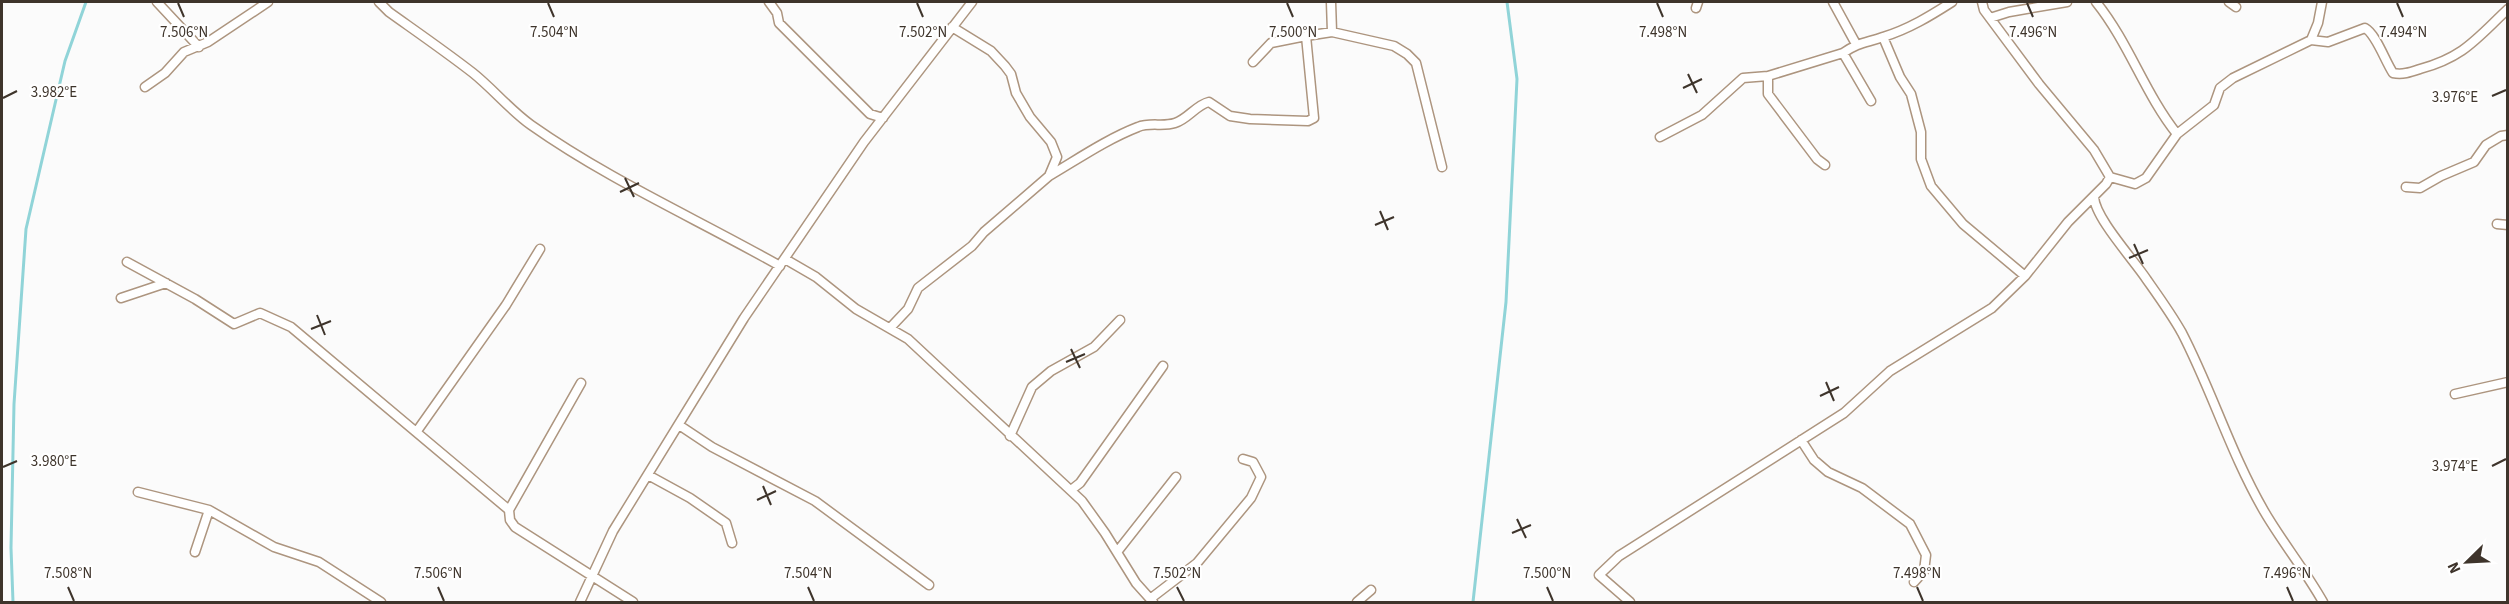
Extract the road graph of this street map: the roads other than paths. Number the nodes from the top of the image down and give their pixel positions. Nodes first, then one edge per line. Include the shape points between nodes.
1 (157, 2) edge
2 (268, 2) edge
3 (379, 2) edge
4 (769, 2) edge
5 (972, 2) edge
6 (1331, 2) edge
7 (1833, 2) edge
8 (1952, 2) edge
9 (1982, 2) edge
10 (2067, 2) edge
11 (2097, 2) edge
12 (2322, 2) edge
13 (2508, 9) edge
14 (1990, 18) junction
15 (952, 27) junction
16 (1332, 32) junction
17 (1306, 36) junction
18 (1883, 37) junction
19 (2311, 40) junction
20 (1856, 44) junction
21 (199, 47) junction
22 (1843, 52) junction
23 (1252, 62) dead end
24 (1768, 76) junction
25 (145, 87) dead end
26 (1871, 101) dead end
27 (883, 118) junction
28 (2177, 134) junction
29 (2508, 135) edge
30 (1660, 137) dead end
31 (1825, 165) dead end
32 (1442, 167) dead end
33 (1049, 176) junction
34 (2110, 177) junction
35 (2406, 187) dead end
36 (2094, 196) junction
37 (2497, 225) dead end
38 (2508, 225) edge
39 (540, 249) dead end
40 (127, 262) dead end
41 (782, 262) junction
42 (2025, 276) junction
43 (166, 284) junction
44 (121, 298) dead end
45 (1120, 320) dead end
46 (890, 328) junction
47 (1163, 366) dead end
48 (2508, 382) edge
49 (581, 383) dead end
50 (2455, 394) dead end
51 (679, 424) junction
52 (417, 431) junction
53 (1010, 436) junction
54 (1801, 440) junction
55 (1243, 459) dead end
56 (648, 475) junction
57 (1176, 477) dead end
58 (1071, 490) junction
59 (138, 492) dead end
60 (209, 510) junction
61 (509, 510) junction
62 (732, 543) dead end
63 (195, 552) dead end
64 (1117, 552) junction
65 (593, 576) junction
66 (1914, 582) dead end
67 (929, 585) dead end
68 (1371, 590) dead end
69 (1151, 601) edge
70 (381, 603) edge
71 (580, 603) edge
72 (633, 603) edge
73 (1357, 603) edge
74 (1630, 603) edge
75 (2323, 603) edge

1 - 21 street
2 - 21 street
3 - 41 street via 474,74 529,124 669,208
4 - 27 street via 779,23 804,49 870,114
5 - 15 street
6 - 16 street
7 - 20 street
8 - 18 street via 1926,20
9 - 14 street
10 - 14 street
11 - 28 street
12 - 19 street
13 - 19 street via 2463,52 2401,75 2393,73 2371,31 2365,28 2328,42
14 - 34 street via 2094,150
15 - 27 street
15 - 33 street via 991,51 1011,74 1016,93 1057,157
16 - 17 street
16 - 32 street via 1394,46 1416,63
17 - 23 street via 1272,43
17 - 33 street via 1314,118 1308,121 1230,116 1209,102 1174,124 1140,126
18 - 20 street
18 - 42 street via 1911,94 1921,132 1921,159 1931,186 1963,224
19 - 28 street via 2233,78 2220,88 2214,105
20 - 22 street
21 - 25 street via 184,52
22 - 24 street
22 - 26 street
24 - 30 street via 1743,78 1702,115
24 - 31 street via 1768,94
27 - 41 street
28 - 34 street via 2146,178 2136,184
29 - 35 street via 2486,145 2474,162 2420,188
33 - 46 street via 972,246 918,288 908,309
34 - 36 street
36 - 42 street
36 - 75 street via 2104,220 2182,333 2264,512
37 - 38 street
39 - 52 street via 506,305
40 - 43 street
41 - 46 street via 816,277 856,309
41 - 51 street
42 - 54 street via 1992,308 1890,370 1844,413
43 - 44 street
43 - 52 street via 234,324 260,313 291,327
45 - 53 street via 1094,347 1032,387
46 - 53 street via 908,339
47 - 58 street via 1080,483
48 - 50 street
49 - 61 street
51 - 56 street
51 - 67 street via 712,447 815,501
52 - 61 street
53 - 58 street
54 - 66 street via 1828,472 1862,488 1910,524 1926,555 1924,571
54 - 74 street via 1619,556 1599,574
55 - 69 street via 1253,462 1261,477 1251,498 1197,563
56 - 62 street via 726,523
56 - 65 street via 614,531
57 - 64 street
58 - 64 street
59 - 60 street
60 - 63 street
60 - 70 street via 274,547 319,562
61 - 65 street via 515,527
64 - 69 street
65 - 71 street
65 - 72 street
68 - 73 street

